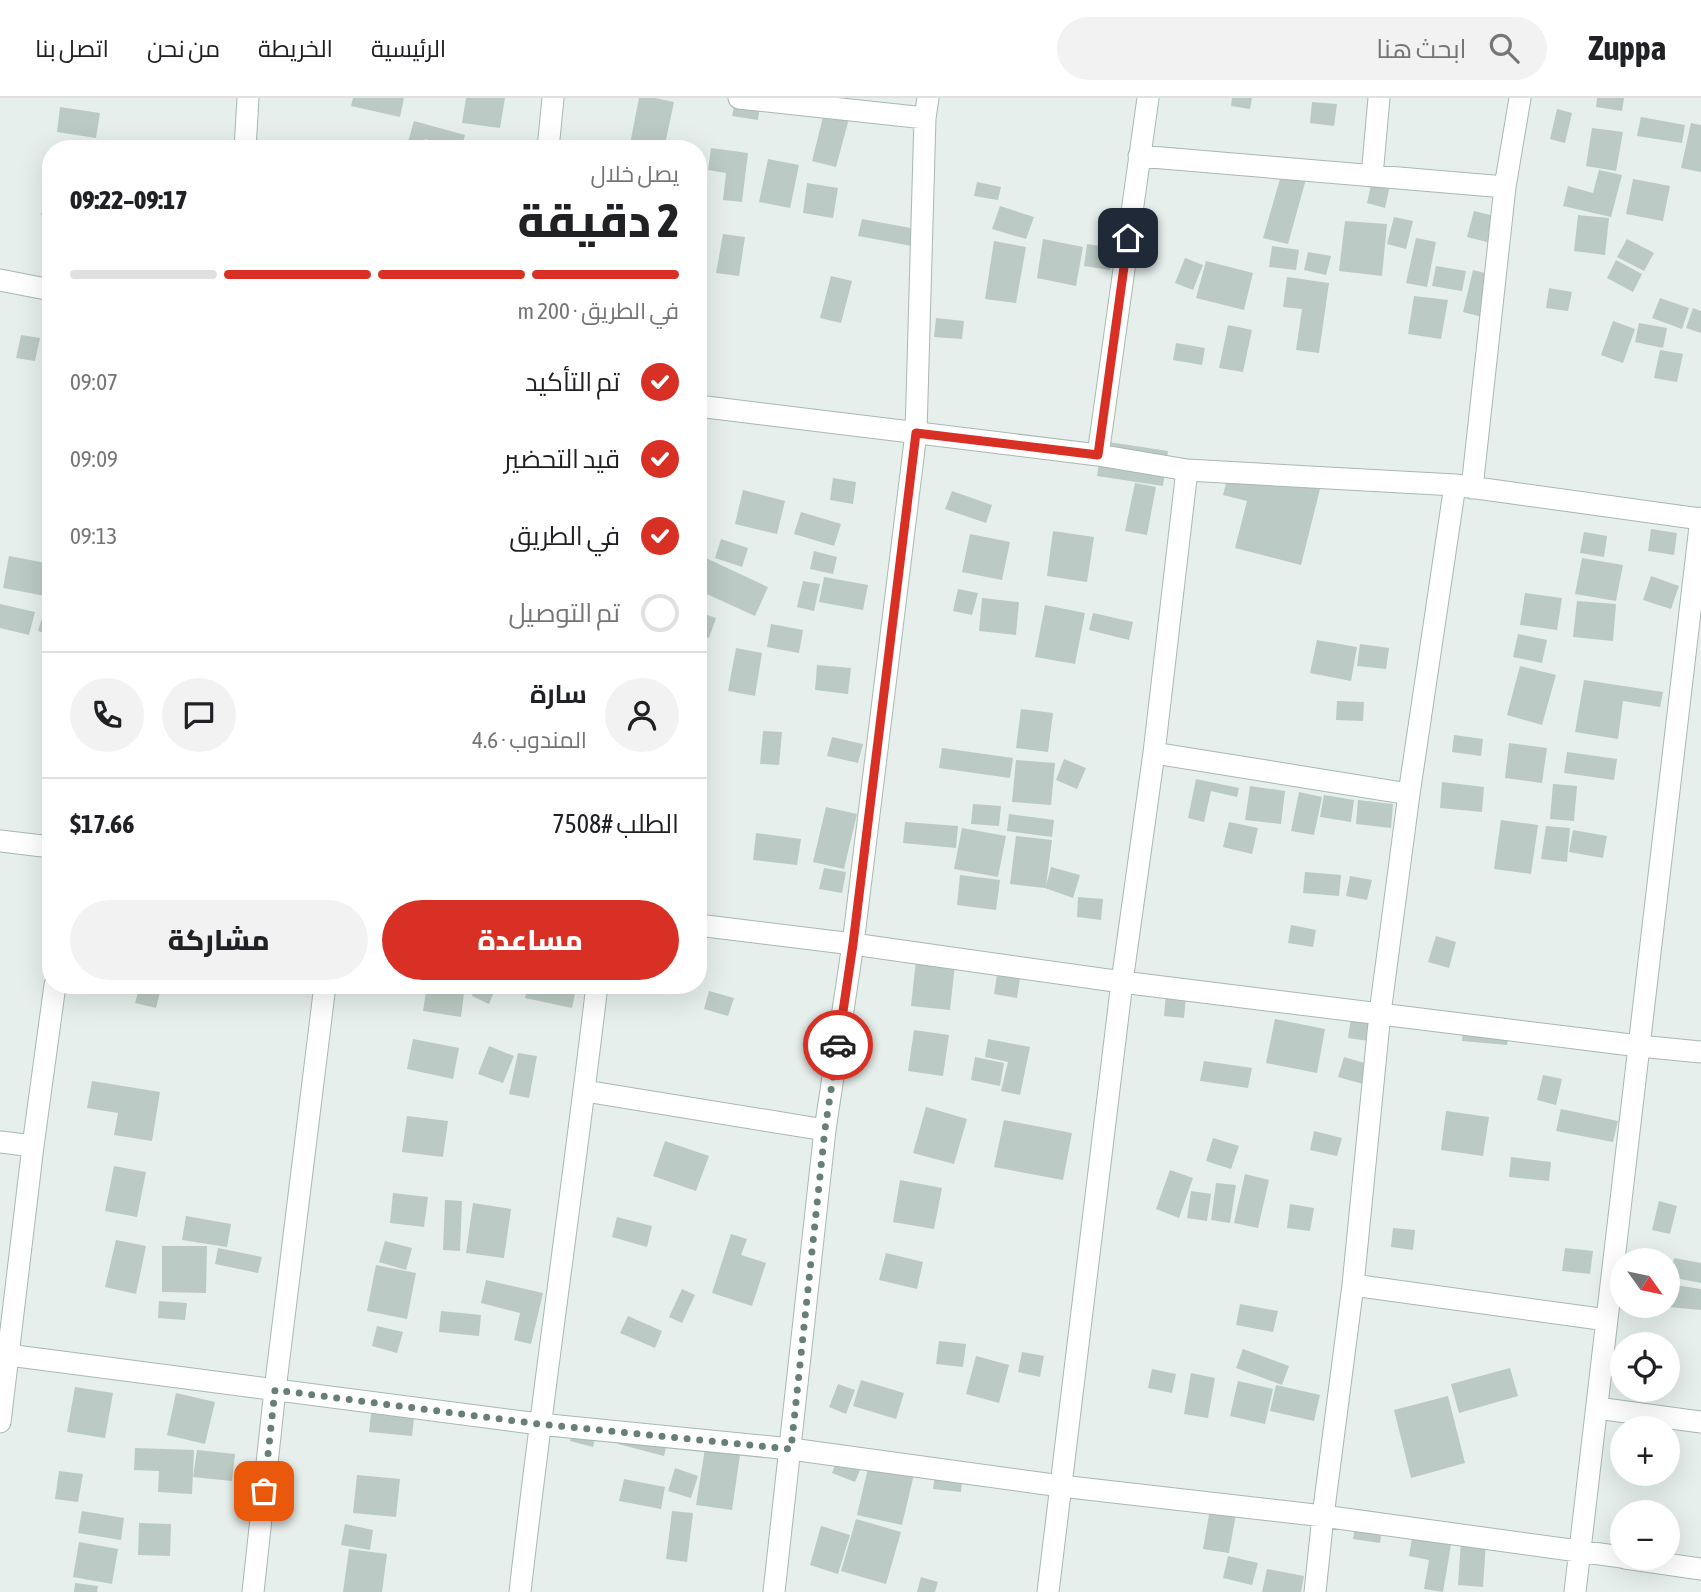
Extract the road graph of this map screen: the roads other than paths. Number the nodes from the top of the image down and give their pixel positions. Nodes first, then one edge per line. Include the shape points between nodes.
1 (248, 98) edge
2 (553, 98) edge
3 (739, 98) edge
4 (1147, 98) edge
5 (1379, 98) edge
6 (1520, 98) edge
7 (789, 101) edge
8 (927, 108) edge
9 (246, 140) edge
10 (549, 140) edge
11 (1139, 156) junction
12 (1372, 176) junction
13 (1505, 187) junction
14 (0, 281) edge
15 (42, 288) edge
16 (707, 407) edge
17 (916, 433) junction
18 (1098, 455) junction
19 (1187, 470) junction
20 (1464, 486) junction
21 (1701, 519) edge
22 (1154, 752) junction
23 (1409, 794) junction
24 (0, 841) edge
25 (42, 846) edge
26 (707, 926) edge
27 (853, 944) junction
28 (1122, 982) junction
29 (54, 994) edge
30 (324, 994) edge
31 (596, 994) edge
32 (1380, 1013) junction
33 (1639, 1046) junction
34 (1701, 1052) edge
35 (585, 1091) junction
36 (825, 1129) junction
37 (0, 1142) edge
38 (33, 1146) junction
39 (1353, 1285) junction
40 (1607, 1320) junction
41 (4, 1355) edge
42 (275, 1390) junction
43 (1597, 1408) junction
44 (0, 1422) edge
45 (1701, 1422) edge
46 (539, 1424) junction
47 (791, 1449) junction
48 (1061, 1486) junction
49 (1323, 1516) junction
50 (1580, 1551) junction
51 (1610, 1555) edge
52 (1680, 1566) edge
53 (1701, 1569) edge
54 (253, 1592) edge
55 (520, 1592) edge
56 (775, 1592) edge
57 (1048, 1592) edge
58 (1315, 1592) edge
59 (1575, 1592) edge

1 - 9 street
2 - 10 street
3 - 7 street
4 - 11 street
5 - 12 street
6 - 13 street
7 - 8 street
8 - 17 street
11 - 12 street
11 - 18 street
12 - 13 street
13 - 20 street
14 - 15 street
16 - 17 street
17 - 18 street
17 - 27 street
18 - 19 street
19 - 20 street
19 - 22 street
20 - 21 street
20 - 23 street
21 - 33 street
22 - 23 street
22 - 28 street
23 - 32 street
24 - 25 street
26 - 27 street
27 - 28 street
27 - 36 street
28 - 32 street
28 - 48 street
29 - 38 street
30 - 42 street
31 - 35 street
32 - 33 street
32 - 39 street
33 - 34 street
33 - 40 street
35 - 36 street
35 - 46 street
36 - 47 street
37 - 38 street
38 - 41 street
39 - 40 street
39 - 49 street
40 - 43 street
41 - 42 street
41 - 44 street
42 - 46 street
42 - 54 street
43 - 45 street
43 - 50 street
46 - 47 street
46 - 55 street
47 - 48 street
47 - 56 street
48 - 49 street
48 - 57 street
49 - 50 street
49 - 58 street
50 - 51 street
50 - 59 street
52 - 53 street

